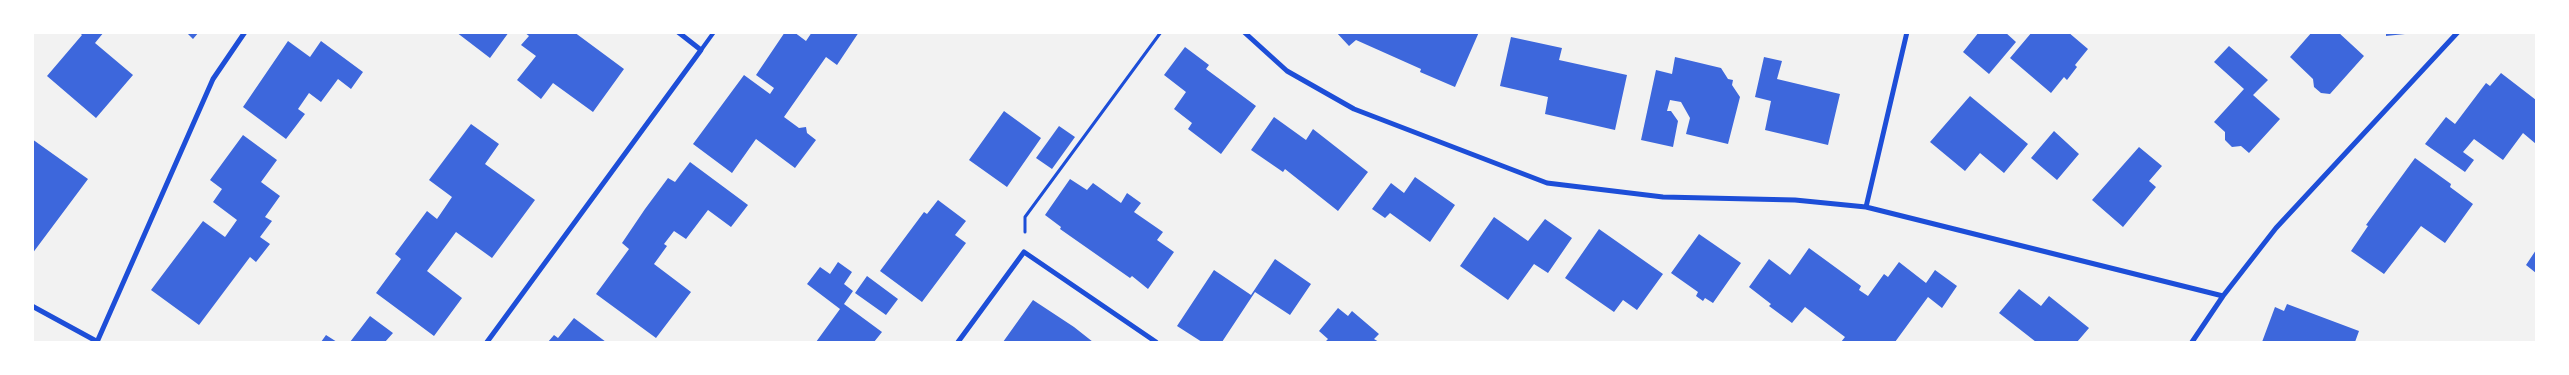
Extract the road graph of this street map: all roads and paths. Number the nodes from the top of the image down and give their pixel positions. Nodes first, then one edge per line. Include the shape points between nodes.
1 (245, 32) edge
2 (678, 32) edge
3 (714, 32) edge
4 (1162, 32) edge
5 (1244, 32) edge
6 (1907, 32) edge
7 (2458, 32) edge
8 (701, 50) junction
9 (1866, 207) junction
10 (1024, 252) junction
11 (2223, 296) junction
12 (32, 306) edge
13 (97, 342) edge
14 (487, 342) edge
15 (958, 342) edge
16 (1156, 342) edge
17 (2192, 342) edge

1 - 13 street via 213,79
2 - 8 street
3 - 8 lane
4 - 10 path via 1025,217
5 - 9 street via 1287,71 1354,109 1547,183 1663,197 1795,200
6 - 9 street
7 - 11 street via 2276,228
8 - 14 street
9 - 11 street
10 - 15 street
10 - 16 street
11 - 17 street
12 - 13 street

